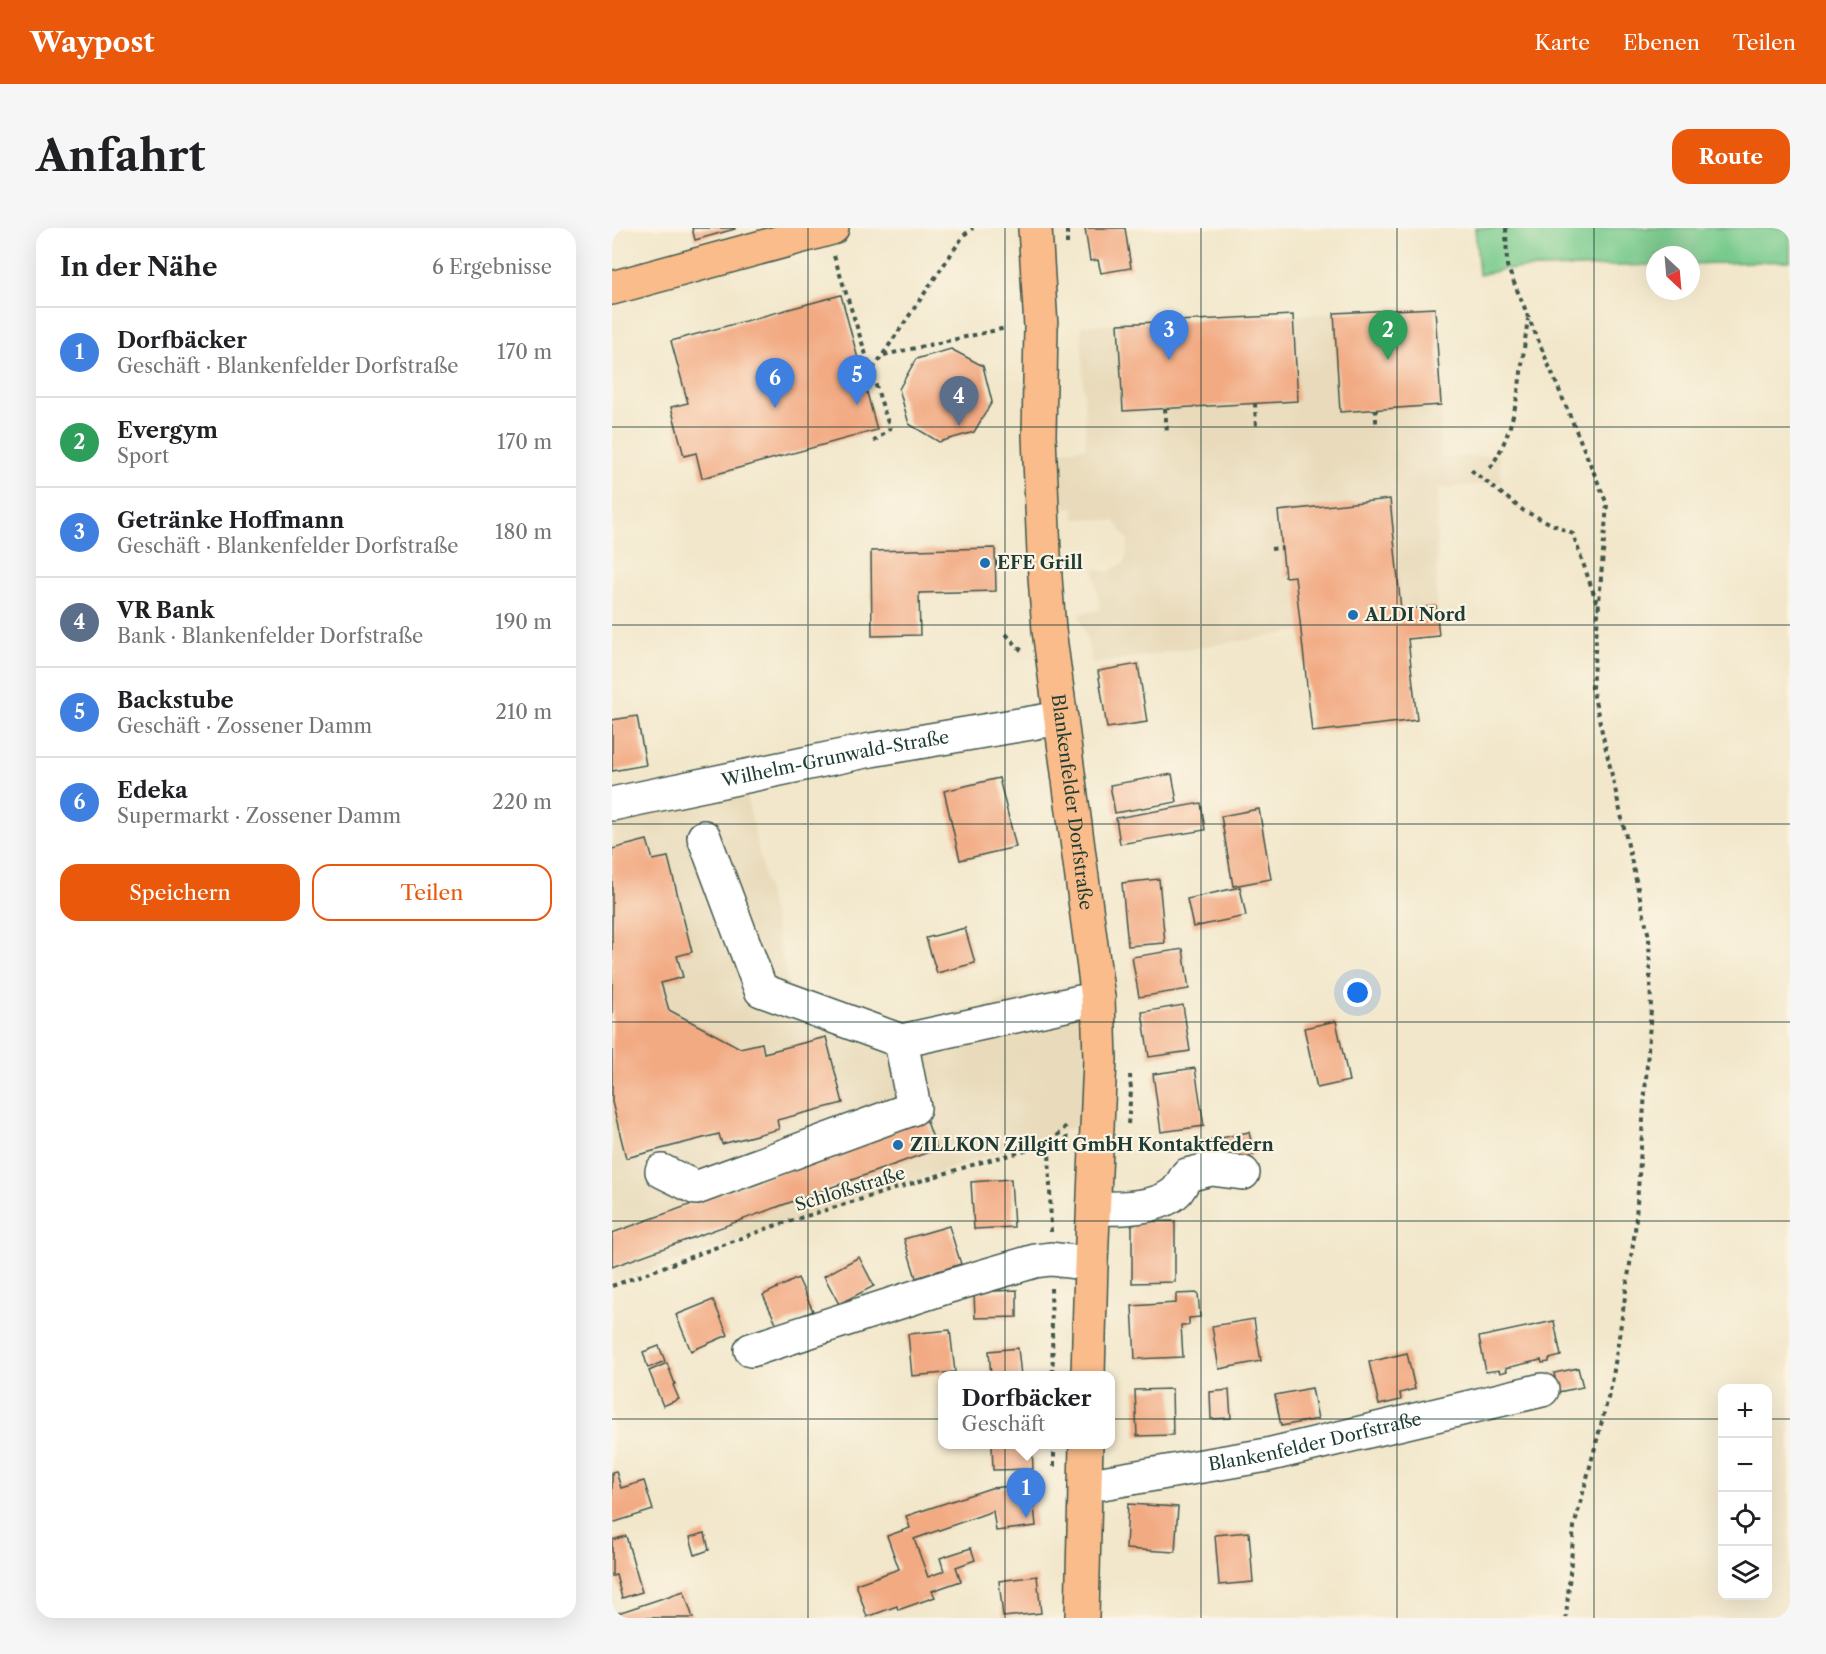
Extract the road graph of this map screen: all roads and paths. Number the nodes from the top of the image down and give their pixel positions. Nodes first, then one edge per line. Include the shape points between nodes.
1 (829, 228) edge
2 (973, 228) edge
3 (1035, 228) edge
4 (1506, 228) edge
5 (612, 288) edge
6 (1528, 316) junction
7 (1006, 328) dead end
8 (883, 355) junction
9 (873, 370) junction
10 (1255, 403) dead end
11 (1166, 408) dead end
12 (1376, 409) dead end
13 (1376, 424) dead end
14 (1256, 428) dead end
15 (1167, 432) dead end
16 (873, 442) dead end
17 (1490, 468) dead end
18 (1471, 470) dead end
19 (1282, 548) dead end
20 (1271, 549) dead end
21 (1006, 562) dead end
22 (996, 563) dead end
23 (1600, 610) junction
24 (1061, 718) junction
25 (612, 804) edge
26 (704, 837) dead end
27 (1098, 998) junction
28 (901, 1041) junction
29 (1098, 1126) junction
30 (662, 1171) dead end
31 (1243, 1173) dead end
32 (1094, 1208) junction
33 (1090, 1264) junction
34 (612, 1286) edge
35 (751, 1350) dead end
36 (1088, 1371) edge
37 (1542, 1390) dead end
38 (1086, 1449) edge
39 (1085, 1484) junction
40 (1083, 1618) edge
41 (1566, 1618) edge

1 - 5 main road
1 - 9 path
2 - 8 path via 964,235
3 - 24 main road, Blankenfelder Dorfstraße via 1041,327 1039,436 1045,577
4 - 6 path via 1507,266
6 - 17 path via 1513,423
6 - 23 path via 1607,504
7 - 8 path
8 - 9 path
9 - 16 path via 890,429
10 - 14 path
11 - 15 path
12 - 13 path
18 - 23 path via 1524,512 1573,534
19 - 20 path
21 - 22 path
23 - 41 path via 1592,688 1649,937 1651,1008 1635,1231 1612,1383 1574,1527
24 - 25 street, Wilhelm-Grunwald-Straße via 871,750
24 - 27 main road, Blankenfelder Dorfstraße
26 - 28 street via 761,990
27 - 28 street
27 - 29 main road, Blankenfelder Dorfstraße
28 - 30 street via 914,1108 696,1188
29 - 32 main road, Blankenfelder Dorfstraße
29 - 34 path, Schloßstraße via 1049,1145 774,1226
31 - 32 street via 1211,1169 1187,1175 1176,1192 1156,1202 1122,1209
32 - 33 main road, Blankenfelder Dorfstraße
33 - 35 street via 1035,1261
33 - 36 main road, Blankenfelder Dorfstraße
37 - 39 street, Blankenfelder Dorfstraße via 1267,1455
38 - 39 main road
39 - 40 main road

